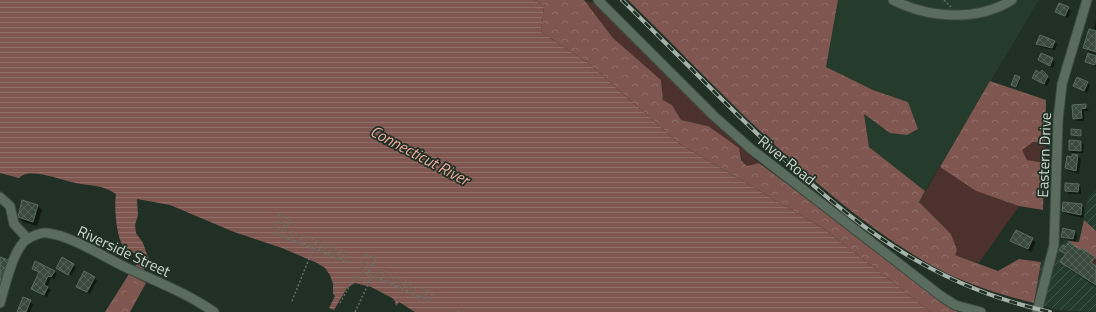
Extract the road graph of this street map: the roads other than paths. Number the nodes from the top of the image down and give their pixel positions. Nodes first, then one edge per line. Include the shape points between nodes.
1 (598, 0) edge
2 (893, 0) edge
3 (1012, 0) edge
4 (1087, 0) edge
5 (0, 197) edge
6 (25, 242) junction
7 (0, 303) edge
8 (214, 312) edge
9 (981, 312) edge
10 (1037, 312) edge

1 - 9 street, River Road via 714,116 773,167 941,296 955,305
2 - 3 street via 915,9 952,15 989,10
4 - 10 street, Eastern Drive via 1062,84 1058,120 1054,245
5 - 6 street via 10,206 14,224
6 - 7 street via 12,268
6 - 8 street, Riverside Street via 40,233 67,239 169,287

